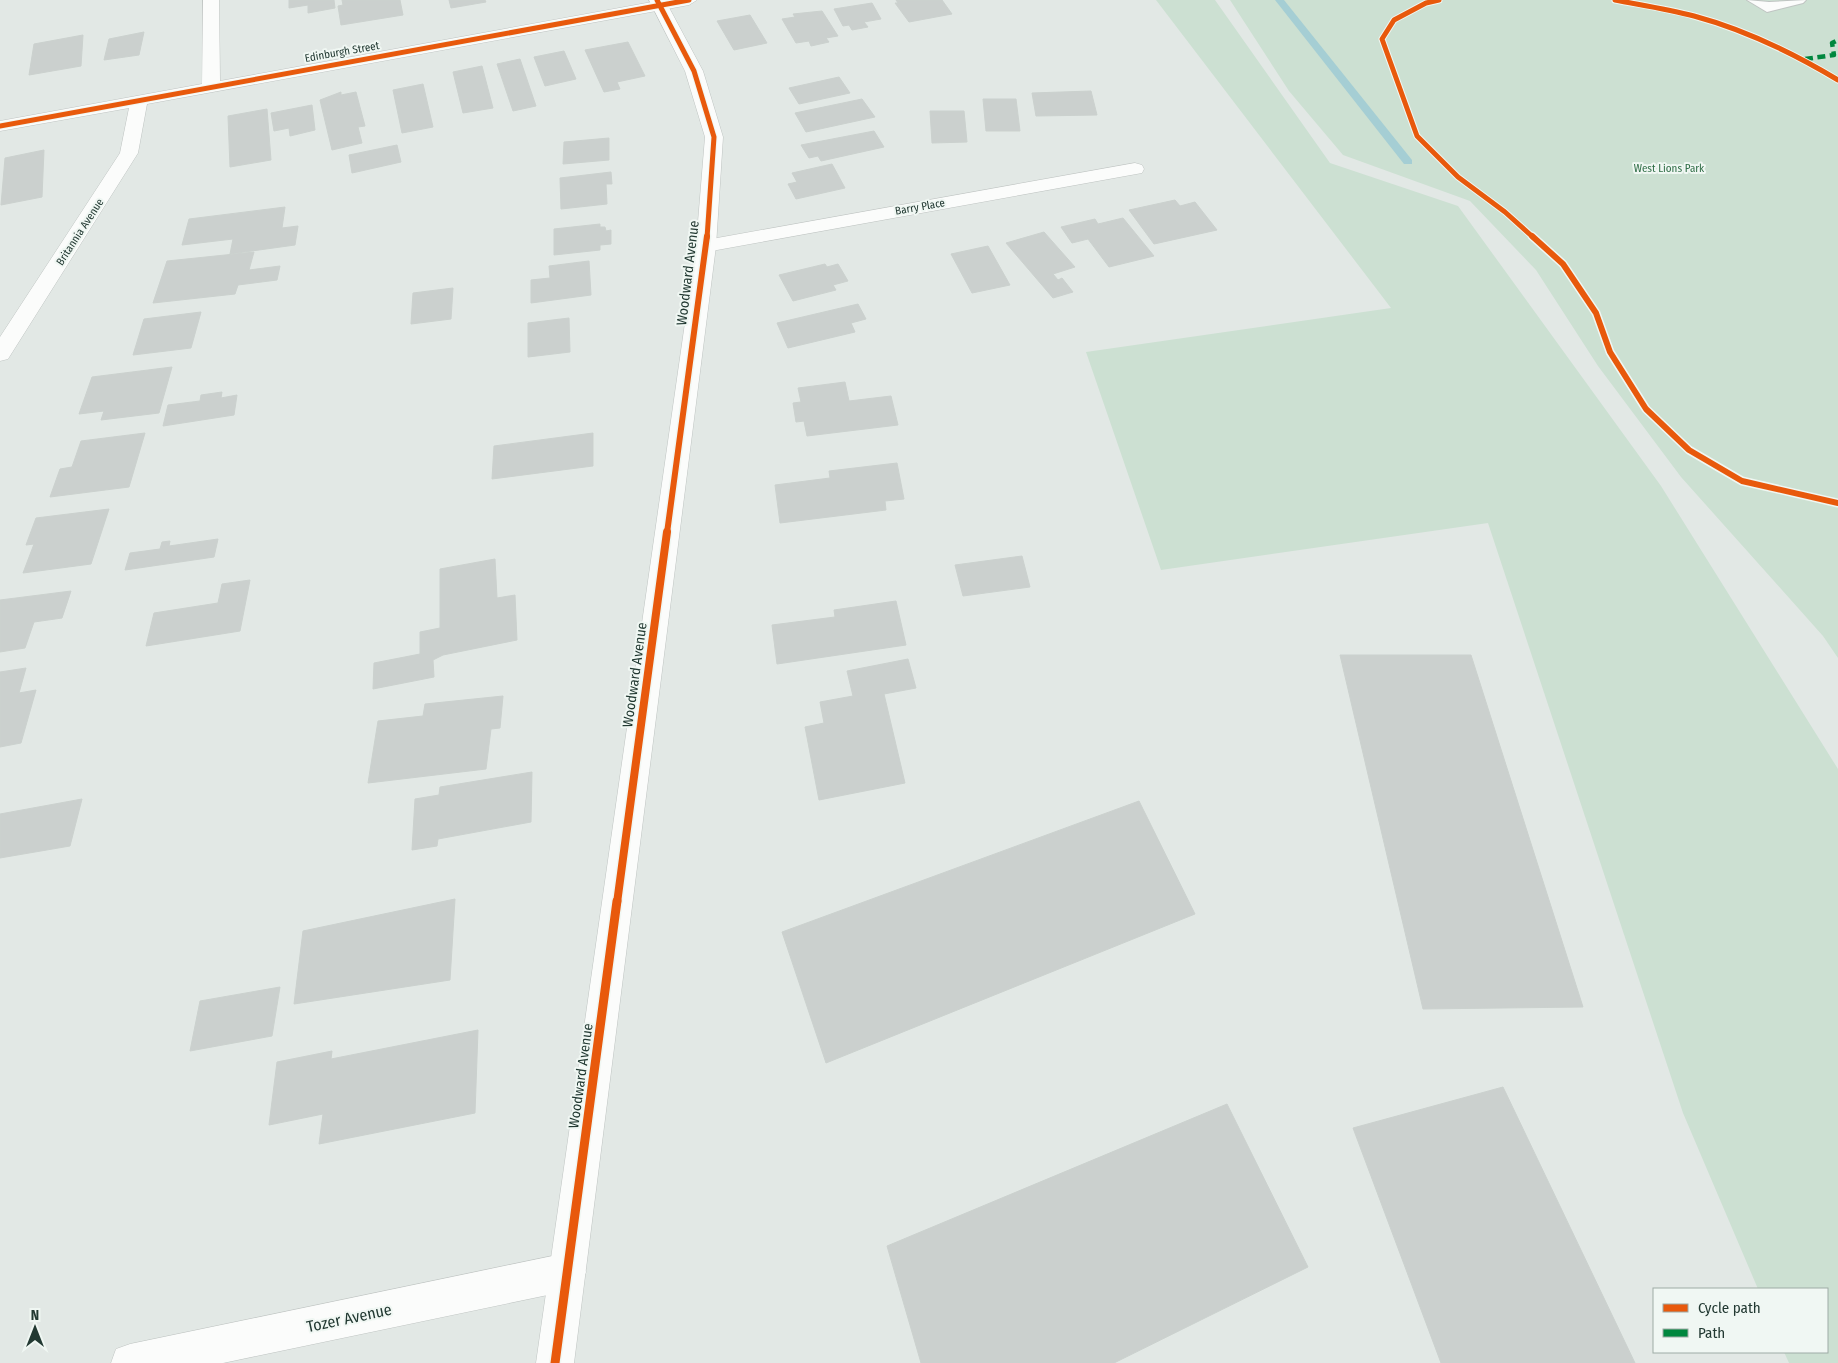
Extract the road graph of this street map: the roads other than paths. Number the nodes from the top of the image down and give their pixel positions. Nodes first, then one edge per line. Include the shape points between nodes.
1 (211, 0) edge
2 (688, 0) edge
3 (1755, 0) edge
4 (1798, 0) edge
5 (658, 3) edge
6 (211, 88) junction
7 (139, 100) junction
8 (0, 126) edge
9 (1135, 169) dead end
10 (706, 246) junction
11 (0, 354) edge
12 (567, 1272) junction
13 (130, 1363) edge
14 (555, 1363) edge

1 - 6 street
2 - 5 street, Edinburgh Street
3 - 4 lane via 1767,7
5 - 6 street, Edinburgh Street
5 - 10 street, Woodward Avenue via 694,71 714,137
6 - 7 street, Edinburgh Street
7 - 8 street, Edinburgh Street
7 - 11 street, Britannia Avenue via 130,153
9 - 10 street, Barry Place
10 - 12 street, Woodward Avenue
12 - 13 street, Tozer Avenue
12 - 14 street, Woodward Avenue

